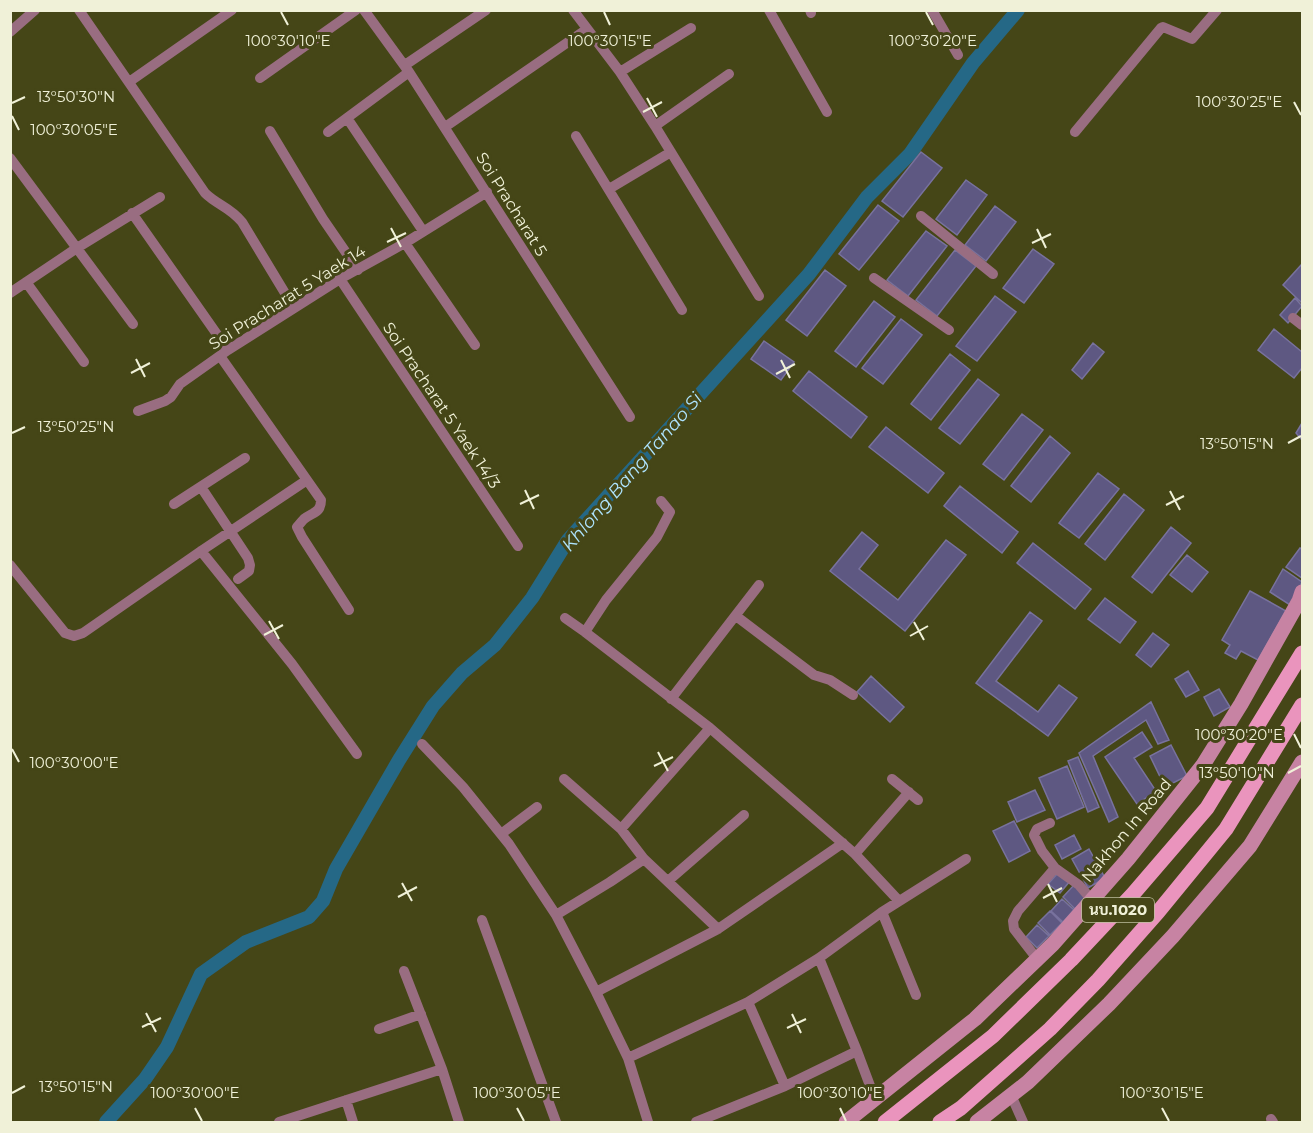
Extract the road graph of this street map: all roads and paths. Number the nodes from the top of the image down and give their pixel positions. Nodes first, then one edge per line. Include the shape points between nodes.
1 (79, 10) edge
2 (232, 10) edge
3 (356, 10) edge
4 (364, 10) edge
5 (486, 10) edge
6 (769, 10) edge
7 (932, 10) edge
8 (1217, 10) edge
9 (574, 11) edge
10 (29, 12) edge
11 (691, 28) dead end
12 (587, 29) junction
13 (10, 32) edge
14 (958, 55) dead end
15 (407, 69) junction
16 (620, 72) junction
17 (729, 74) dead end
18 (260, 78) dead end
19 (129, 82) junction
20 (827, 112) dead end
21 (347, 118) junction
22 (655, 126) junction
23 (445, 127) junction
24 (270, 132) dead end
25 (328, 132) dead end
26 (1075, 132) dead end
27 (576, 136) dead end
28 (671, 152) junction
29 (10, 158) edge
30 (609, 189) junction
31 (487, 192) junction
32 (160, 196) dead end
33 (132, 213) junction
34 (921, 216) dead end
35 (423, 231) junction
36 (405, 243) junction
37 (76, 248) junction
38 (358, 270) junction
39 (993, 274) dead end
40 (874, 278) dead end
41 (340, 279) junction
42 (26, 282) junction
43 (10, 293) edge
44 (759, 296) dead end
45 (294, 308) junction
46 (682, 310) dead end
47 (133, 324) dead end
48 (949, 330) dead end
49 (475, 345) dead end
50 (224, 353) junction
51 (84, 362) dead end
52 (138, 411) dead end
53 (630, 417) dead end
54 (245, 458) dead end
55 (307, 480) junction
56 (201, 487) junction
57 (660, 501) dead end
58 (174, 504) dead end
59 (231, 531) junction
60 (518, 546) dead end
61 (201, 551) junction
62 (10, 565) edge
63 (238, 579) dead end
64 (759, 585) dead end
65 (1302, 592) edge
66 (349, 610) dead end
67 (736, 616) junction
68 (565, 618) dead end
69 (585, 632) junction
70 (1302, 653) edge
71 (853, 695) dead end
72 (671, 699) junction
73 (1302, 705) edge
74 (710, 728) junction
75 (422, 744) dead end
76 (357, 754) dead end
77 (1302, 762) edge
78 (564, 779) dead end
79 (892, 779) dead end
80 (909, 792) junction
81 (918, 800) dead end
82 (537, 807) dead end
83 (744, 815) dead end
84 (1050, 823) dead end
85 (621, 829) junction
86 (501, 834) junction
87 (843, 843) junction
88 (855, 854) junction
89 (644, 859) junction
90 (966, 859) dead end
91 (1055, 868) junction
92 (668, 881) junction
93 (1091, 899) junction
94 (899, 901) junction
95 (882, 912) junction
96 (556, 915) junction
97 (482, 920) dead end
98 (718, 929) junction
99 (819, 958) junction
100 (1038, 960) junction
101 (404, 971) dead end
102 (596, 992) junction
103 (916, 995) dead end
104 (748, 1002) junction
105 (421, 1014) junction
106 (379, 1029) dead end
107 (857, 1051) junction
108 (628, 1058) junction
109 (442, 1069) junction
110 (785, 1086) junction
111 (1011, 1095) junction
112 (875, 1099) junction
113 (346, 1100) junction
114 (279, 1122) edge
115 (353, 1122) edge
116 (459, 1122) edge
117 (556, 1122) edge
118 (648, 1122) edge
119 (696, 1122) edge
120 (846, 1122) edge
121 (885, 1122) edge
122 (940, 1122) edge
123 (977, 1122) edge
124 (1023, 1122) edge

1 - 19 street
2 - 19 street
3 - 18 street
4 - 15 street, Soi Pracharat 5
5 - 15 street
6 - 20 street
7 - 14 street
8 - 26 street via 1192,39 1161,28
9 - 12 street
10 - 13 street
11 - 16 street
12 - 16 street
12 - 23 street
15 - 21 street
15 - 23 street, Soi Pracharat 5
16 - 22 street
17 - 22 street
19 - 45 street via 205,193 242,222
21 - 25 street
21 - 35 street
22 - 28 street
23 - 31 street, Soi Pracharat 5
24 - 38 street
27 - 30 street
28 - 30 street
28 - 44 street
29 - 37 street
30 - 46 street
31 - 35 street, Soi Pracharat 5 Yaek 14
31 - 53 street, Soi Pracharat 5
32 - 33 street
33 - 37 street
33 - 50 street
34 - 39 street
35 - 36 street, Soi Pracharat 5 Yaek 14
36 - 38 street, Soi Pracharat 5 Yaek 14
36 - 49 street
37 - 42 street
37 - 47 street
38 - 41 street, Soi Pracharat 5 Yaek 14
40 - 48 street
41 - 45 street, Soi Pracharat 5 Yaek 14
41 - 60 street, Soi Pracharat 5 Yaek 14/3
42 - 43 street
42 - 51 street
45 - 50 street, Soi Pracharat 5 Yaek 14
50 - 52 street, Soi Pracharat 5 Yaek 14 via 180,384 171,397
50 - 55 street
54 - 56 street
55 - 59 street
55 - 66 street via 321,500 320,509 297,527
56 - 58 street
56 - 59 street
57 - 69 street via 670,512 657,537
59 - 61 street
59 - 63 street via 250,565 249,571
61 - 62 street via 74,636 65,633
61 - 76 street via 292,664
64 - 67 street
65 - 93 main road, Nakhon In Road / นบ.1020 via 1203,765
67 - 71 street via 814,675
67 - 72 street
68 - 69 street
69 - 72 street
70 - 121 main road, นบ.1020 via 1207,808 1133,894 993,1036
72 - 74 street
73 - 122 main road, นบ.1020 via 1226,829 1158,912 1050,1029
74 - 85 street
74 - 87 street
75 - 86 street
77 - 111 main road, นบ.1020 via 1250,846 1173,936 1109,1004
78 - 85 street
79 - 80 street
80 - 81 street
80 - 88 street
82 - 86 street
83 - 92 street
84 - 91 street via 1035,835
85 - 89 street
86 - 96 street
87 - 88 street
87 - 98 street
88 - 94 street
89 - 92 street
89 - 96 street
90 - 94 street
91 - 93 street
91 - 100 street via 1013,921 1014,929
92 - 98 street
93 - 100 main road, Nakhon In Road / นบ.1020
94 - 95 street
95 - 99 street
95 - 103 street
96 - 102 street
97 - 117 street
98 - 102 street
99 - 104 street
99 - 107 street
100 - 112 main road, Nakhon In Road / นบ.1020 via 975,1019
101 - 105 street
102 - 108 street
104 - 108 street
104 - 110 street
105 - 106 street
105 - 109 street
107 - 110 street
107 - 112 street
108 - 118 street
109 - 113 street
109 - 116 street
110 - 119 street
111 - 123 main road, นบ.1020
111 - 124 street
112 - 120 main road, Nakhon In Road / นบ.1020
113 - 114 street
113 - 115 street

